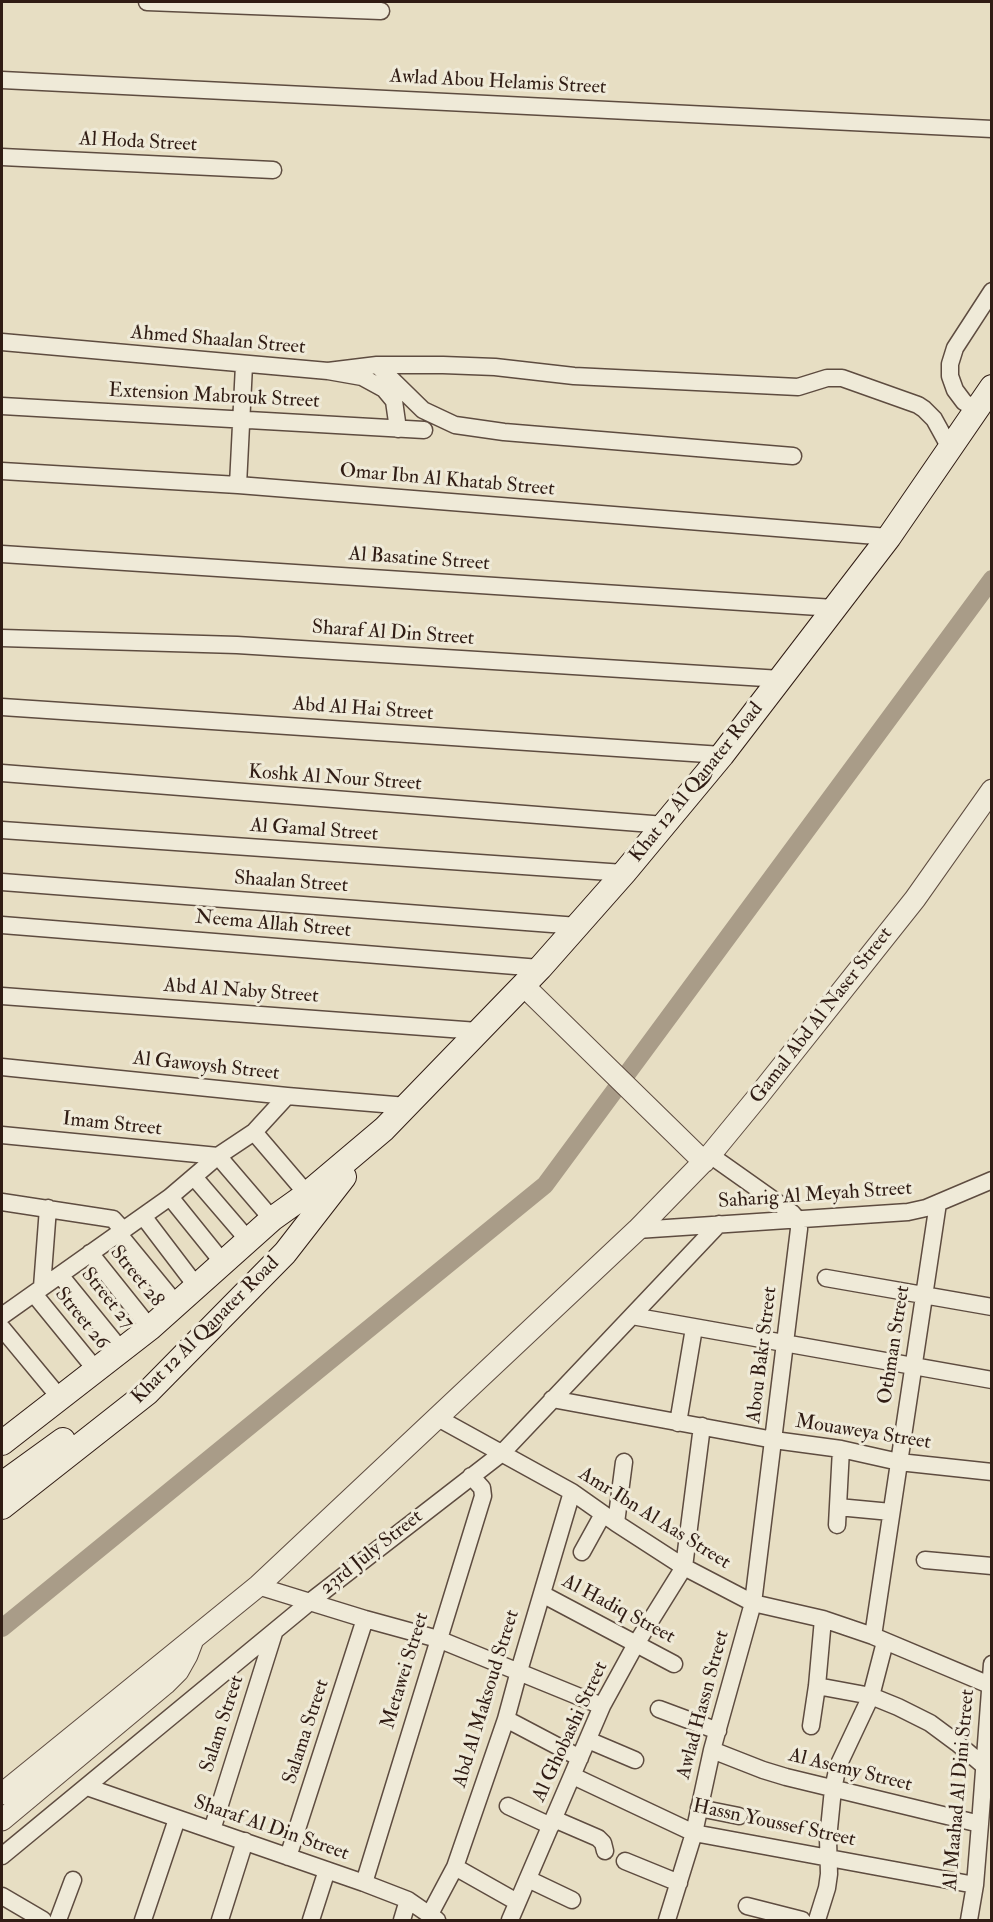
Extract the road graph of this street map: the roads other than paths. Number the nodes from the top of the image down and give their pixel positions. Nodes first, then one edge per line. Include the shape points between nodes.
1 (147, 2) edge
2 (381, 12) dead end
3 (2, 80) edge
4 (992, 129) edge
5 (2, 157) edge
6 (273, 170) dead end
7 (992, 291) edge
8 (2, 342) edge
9 (244, 365) junction
10 (377, 365) junction
11 (328, 371) junction
12 (992, 387) edge
13 (2, 406) edge
14 (977, 410) junction
15 (240, 420) junction
16 (398, 429) junction
17 (424, 430) dead end
18 (950, 448) junction
19 (794, 456) dead end
20 (2, 471) edge
21 (238, 485) junction
22 (889, 537) junction
23 (2, 554) edge
24 (834, 608) junction
25 (2, 638) edge
26 (781, 679) junction
27 (2, 707) edge
28 (722, 755) junction
29 (2, 773) edge
30 (992, 790) edge
31 (665, 825) junction
32 (2, 830) edge
33 (624, 873) junction
34 (2, 882) edge
35 (2, 925) edge
36 (578, 926) junction
37 (540, 968) junction
38 (524, 986) junction
39 (2, 996) edge
40 (478, 1031) junction
41 (2, 1067) edge
42 (287, 1096) junction
43 (407, 1106) junction
44 (254, 1132) junction
45 (2, 1135) edge
46 (218, 1156) junction
47 (707, 1159) junction
48 (194, 1177) junction
49 (992, 1180) edge
50 (320, 1190) junction
51 (170, 1197) junction
52 (2, 1202) edge
53 (939, 1203) junction
54 (48, 1208) junction
55 (143, 1215) junction
56 (272, 1219) junction
57 (798, 1220) junction
58 (719, 1224) junction
59 (637, 1230) junction
60 (120, 1232) junction
61 (249, 1241) junction
62 (90, 1253) junction
63 (224, 1264) junction
64 (60, 1275) junction
65 (826, 1278) dead end
66 (197, 1287) junction
67 (38, 1290) junction
68 (924, 1295) junction
69 (177, 1305) junction
70 (992, 1307) edge
71 (2, 1316) edge
72 (632, 1316) junction
73 (2, 1328) edge
74 (150, 1328) junction
75 (694, 1328) junction
76 (786, 1344) junction
77 (121, 1350) junction
78 (913, 1366) junction
79 (96, 1370) junction
80 (992, 1380) edge
81 (552, 1399) junction
82 (72, 1400) junction
83 (436, 1417) junction
84 (678, 1423) junction
85 (702, 1426) junction
86 (774, 1440) junction
87 (2, 1443) edge
88 (842, 1449) junction
89 (501, 1453) junction
90 (2, 1460) edge
91 (624, 1462) dead end
92 (899, 1462) junction
93 (992, 1472) edge
94 (471, 1476) junction
95 (2, 1484) edge
96 (572, 1492) junction
97 (838, 1507) junction
98 (2, 1508) edge
99 (891, 1512) junction
100 (610, 1519) junction
101 (837, 1525) dead end
102 (582, 1552) dead end
103 (925, 1560) dead end
104 (992, 1566) edge
105 (684, 1567) junction
106 (258, 1586) junction
107 (542, 1594) junction
108 (311, 1601) junction
109 (753, 1603) junction
110 (365, 1619) junction
111 (824, 1619) junction
112 (274, 1632) junction
113 (193, 1637) junction
114 (438, 1639) junction
115 (879, 1639) junction
116 (636, 1644) junction
117 (674, 1664) dead end
118 (992, 1664) edge
119 (519, 1671) junction
120 (817, 1686) junction
121 (990, 1686) edge
122 (871, 1696) junction
123 (602, 1706) junction
124 (659, 1709) dead end
125 (506, 1719) junction
126 (812, 1726) dead end
127 (718, 1731) junction
128 (588, 1740) junction
129 (712, 1750) junction
130 (580, 1758) junction
131 (635, 1760) dead end
132 (983, 1765) junction
133 (573, 1776) junction
134 (87, 1787) junction
135 (833, 1790) junction
136 (2, 1794) edge
137 (508, 1806) dead end
138 (699, 1808) junction
139 (739, 1816) dead end
140 (177, 1819) junction
141 (2, 1820) edge
142 (552, 1823) junction
143 (981, 1824) junction
144 (212, 1830) junction
145 (694, 1833) junction
146 (245, 1841) junction
147 (604, 1851) dead end
148 (2, 1857) edge
149 (288, 1857) junction
150 (828, 1857) junction
151 (625, 1861) dead end
152 (455, 1867) junction
153 (327, 1870) junction
154 (528, 1879) junction
155 (73, 1880) dead end
156 (364, 1883) junction
157 (679, 1884) junction
158 (975, 1885) junction
159 (2, 1896) edge
160 (408, 1900) junction
161 (572, 1900) dead end
162 (517, 1902) junction
163 (747, 1906) dead end
164 (433, 1917) edge
165 (43, 1920) edge
166 (57, 1920) edge
167 (143, 1920) edge
168 (220, 1920) edge
169 (311, 1920) edge
170 (402, 1920) edge
171 (510, 1920) edge
172 (667, 1920) edge
173 (802, 1920) edge
174 (817, 1920) edge
175 (969, 1920) edge

1 - 2 street
3 - 4 street, Awlad Abou Helamis Street
5 - 6 street, Al Hoda Street
7 - 14 street via 955,348 950,364 955,390
8 - 9 street, Ahmed Shaalan Street
9 - 11 street, Ahmed Shaalan Street
9 - 15 street
10 - 11 street
10 - 18 street via 495,367 574,376 778,387 842,378 918,405 934,419
10 - 19 street via 423,411 455,425
11 - 16 street, Ahmed Shaalan Street via 362,377 384,389 394,401
12 - 14 main road, Khat 12 Al Qanater Road
13 - 15 street, Extension Mabrouk Street
14 - 18 main road, Khat 12 Al Qanater Road
15 - 16 street, Extension Mabrouk Street
15 - 21 street
16 - 17 street, Extension Mabrouk Street
18 - 22 main road, Khat 12 Al Qanater Road
20 - 21 street, Omar Ibn Al Khatab Street
21 - 22 street, Omar Ibn Al Khatab Street
22 - 24 main road, Khat 12 Al Qanater Road
23 - 24 street, Al Basatine Street
24 - 26 main road, Khat 12 Al Qanater Road
25 - 26 street, Sharaf Al Din Street via 237,645
26 - 28 main road, Khat 12 Al Qanater Road
27 - 28 street, Abd Al Hai Street
28 - 31 main road, Khat 12 Al Qanater Road
29 - 31 street, Koshk Al Nour Street
30 - 47 street, Gamal Abd Al Naser Street via 915,899
31 - 33 main road, Khat 12 Al Qanater Road
32 - 33 street, Al Gamal Street
33 - 36 main road, Khat 12 Al Qanater Road
34 - 36 street, Shaalan Street
35 - 37 street, Neema Allah Street
36 - 37 main road, Khat 12 Al Qanater Road
37 - 38 main road, Khat 12 Al Qanater Road
38 - 40 main road, Khat 12 Al Qanater Road
38 - 47 street via 674,1133
39 - 40 street, Abd Al Naby Street
40 - 43 main road, Khat 12 Al Qanater Road
41 - 42 street, Al Gawoysh Street
42 - 43 street, Al Gawoysh Street
42 - 44 street
43 - 50 main road, Khat 12 Al Qanater Road
44 - 46 street
44 - 50 street
45 - 46 street, Imam Street
46 - 48 street
46 - 56 street
47 - 57 street
47 - 59 street, Gamal Abd Al Naser Street
48 - 51 street
48 - 61 street
49 - 53 street, Saharig Al Meyah Street
50 - 56 main road, Khat 12 Al Qanater Road
50 - 82 main road via 227,1281
50 - 95 main road via 187,1338 107,1409
50 - 98 main road, Khat 12 Al Qanater Road via 285,1253 147,1393
51 - 55 street
51 - 63 street
52 - 54 street
53 - 57 street, Saharig Al Meyah Street via 908,1212
53 - 68 street, Othman Street
54 - 60 street via 113,1219
54 - 67 street
55 - 60 street
55 - 66 street
56 - 61 main road, Khat 12 Al Qanater Road
57 - 58 street, Saharig Al Meyah Street
57 - 76 street, Abou Bakr Street
58 - 59 street, Saharig Al Meyah Street
58 - 72 street, 23rd July Street
59 - 83 street
60 - 62 street
60 - 69 street
61 - 63 main road, Khat 12 Al Qanater Road
62 - 64 street
62 - 74 street, Street 28
63 - 66 main road, Khat 12 Al Qanater Road
64 - 67 street
64 - 77 street, Street 27
65 - 68 street
66 - 69 main road, Khat 12 Al Qanater Road
67 - 71 street
67 - 79 street, Street 26
68 - 70 street
68 - 78 street, Othman Street
69 - 74 main road, Khat 12 Al Qanater Road
72 - 75 street
72 - 81 street, 23rd July Street
73 - 82 street
74 - 77 main road, Khat 12 Al Qanater Road
75 - 76 street
75 - 84 street
76 - 78 street
76 - 86 street, Abou Bakr Street
77 - 79 main road, Khat 12 Al Qanater Road
78 - 80 street
78 - 92 street, Othman Street
79 - 82 main road, Khat 12 Al Qanater Road
81 - 84 street, Mouaweya Street
81 - 89 street, 23rd July Street
82 - 87 main road, Khat 12 Al Qanater Road
82 - 90 main road
83 - 89 street, Amr Ibn Al Aas Street
83 - 106 street
84 - 85 street, Mouaweya Street
85 - 86 street, Mouaweya Street
85 - 105 street
86 - 88 street, Mouaweya Street
86 - 109 street, Abou Bakr Street
88 - 92 street, Mouaweya Street
88 - 97 street
89 - 94 street, 23rd July Street
89 - 96 street, Amr Ibn Al Aas Street
91 - 100 street
92 - 93 street, Mouaweya Street
92 - 99 street, Othman Street
94 - 108 street, 23rd July Street
94 - 114 street, Metawei Street via 482,1488 483,1496
96 - 100 street, Amr Ibn Al Aas Street
96 - 107 street, Abd Al Maksoud Street
97 - 99 street
97 - 101 street
99 - 115 street, Othman Street
100 - 102 street
100 - 105 street, Amr Ibn Al Aas Street
103 - 104 street
105 - 109 street, Amr Ibn Al Aas Street
105 - 116 street, Al Ghobashi Street
106 - 108 street
106 - 113 street
107 - 116 street, Al Hadiq Street
107 - 119 street, Abd Al Maksoud Street
108 - 110 street
108 - 112 street, 23rd July Street
109 - 111 street, Amr Ibn Al Aas Street
109 - 127 street, Awlad Hassn Street
110 - 114 street
110 - 149 street, Salama Street
111 - 115 street, Amr Ibn Al Aas Street
111 - 120 street
112 - 134 street, 23rd July Street
112 - 144 street, Salam Street
113 - 136 street
113 - 141 street via 178,1671 165,1684
114 - 119 street
114 - 156 street, Metawei Street
115 - 121 street, Amr Ibn Al Aas Street
115 - 122 street, Othman Street
116 - 117 street, Al Hadiq Street
116 - 123 street, Al Ghobashi Street
118 - 121 street, Al Maahad Al Dini Street
119 - 123 street
119 - 125 street, Abd Al Maksoud Street
120 - 122 street
120 - 126 street
121 - 132 street, Al Maahad Al Dini Street
122 - 132 street via 930,1723
122 - 135 street, Othman Street via 838,1766
123 - 128 street, Al Ghobashi Street
124 - 127 street
125 - 130 street
125 - 152 street, Abd Al Maksoud Street
127 - 129 street, Awlad Hassn Street
128 - 130 street, Al Ghobashi Street
128 - 131 street
129 - 135 street, Al Asemy Street
129 - 138 street, Awlad Hassn Street
130 - 133 street, Al Ghobashi Street
132 - 143 street, Al Maahad Al Dini Street
133 - 142 street, Al Ghobashi Street
133 - 145 street, Hassn Youssef Street
134 - 140 street, Sharaf Al Din Street
134 - 148 street, 23rd July Street
135 - 143 street, Al Asemy Street
135 - 150 street, Othman Street
137 - 142 street
138 - 139 street
138 - 145 street, Awlad Hassn Street
140 - 144 street, Sharaf Al Din Street
140 - 167 street
142 - 147 street via 598,1838
142 - 154 street, Al Ghobashi Street
143 - 158 street, Al Maahad Al Dini Street
144 - 146 street, Sharaf Al Din Street
145 - 150 street, Hassn Youssef Street
145 - 157 street, Awlad Hassn Street
146 - 149 street, Sharaf Al Din Street
146 - 168 street
149 - 153 street, Sharaf Al Din Street
150 - 158 street, Hassn Youssef Street
150 - 174 street, Othman Street via 827,1888
151 - 157 street
152 - 162 street
152 - 164 street, Abd Al Maksoud Street
153 - 156 street, Sharaf Al Din Street
153 - 169 street
154 - 161 street
154 - 162 street, Al Ghobashi Street
155 - 166 street
156 - 160 street, Sharaf Al Din Street
157 - 172 street, Awlad Hassn Street
158 - 175 street, Al Maahad Al Dini Street
159 - 165 street
160 - 164 street, Sharaf Al Din Street
160 - 170 street
162 - 171 street, Al Ghobashi Street
163 - 173 street

